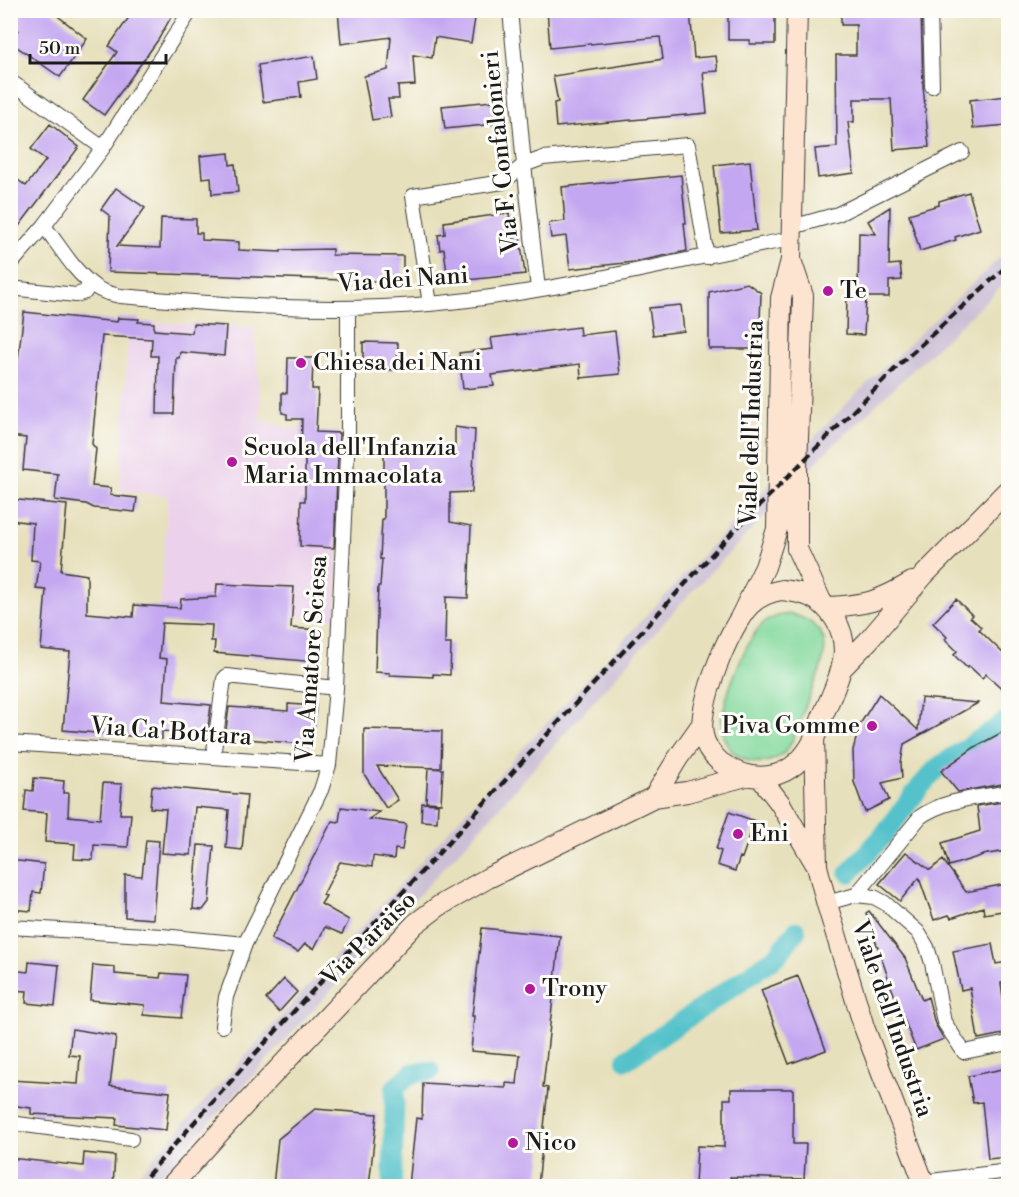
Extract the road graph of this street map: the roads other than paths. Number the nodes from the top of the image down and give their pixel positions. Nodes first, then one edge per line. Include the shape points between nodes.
1 (191, 10) edge
2 (510, 10) edge
3 (796, 10) edge
4 (930, 10) edge
5 (10, 81) edge
6 (932, 86) dead end
7 (104, 148) junction
8 (962, 152) dead end
9 (524, 165) junction
10 (44, 226) junction
11 (792, 233) junction
12 (707, 257) junction
13 (792, 260) junction
14 (10, 265) edge
15 (90, 283) junction
16 (10, 288) edge
17 (538, 289) junction
18 (430, 304) junction
19 (348, 308) junction
20 (1008, 490) edge
21 (924, 575) junction
22 (825, 605) junction
23 (740, 618) junction
24 (842, 668) junction
25 (336, 688) junction
26 (702, 724) junction
27 (814, 737) junction
28 (10, 743) edge
29 (213, 757) junction
30 (329, 765) junction
31 (753, 776) junction
32 (1008, 792) edge
33 (654, 797) junction
34 (817, 866) junction
35 (856, 895) junction
36 (826, 903) junction
37 (10, 927) edge
38 (245, 945) junction
39 (222, 1026) dead end
40 (1008, 1043) edge
41 (10, 1123) edge
42 (131, 1139) dead end
43 (1008, 1171) edge
44 (924, 1184) edge
45 (171, 1186) edge

1 - 7 street
2 - 9 street, Via F. Confalonieri
3 - 11 main road, Viale dell'Industria
4 - 6 street
5 - 7 street
7 - 10 street
8 - 11 street, Via dei Nani
9 - 12 street via 543,158 688,145
9 - 17 street, Via F. Confalonieri
9 - 18 street via 503,182 413,196
10 - 14 street
10 - 15 street, Via dei Nani
11 - 12 street, Via dei Nani
11 - 13 main road, Viale dell'Industria
12 - 17 street, Via dei Nani
13 - 22 main road, Viale dell'Industria via 803,296 797,549
13 - 23 main road, Viale dell'Industria via 781,298 777,529 765,567
15 - 16 street via 85,292 76,295
15 - 19 street, Via dei Nani via 105,293 120,296 273,308
17 - 18 street, Via dei Nani
18 - 19 street, Via dei Nani
19 - 25 street, Via Amatore Sciesa via 348,434
20 - 21 main road
21 - 22 main road via 875,601
21 - 24 main road
22 - 23 main road via 802,593 782,590 761,597
22 - 24 main road via 842,630
23 - 26 main road via 725,645
24 - 27 main road
25 - 29 street via 227,676
25 - 30 street, Via Amatore Sciesa
26 - 31 main road via 707,746 717,759 732,770
26 - 33 main road
27 - 31 main road via 797,762 783,772 770,777
27 - 34 main road, Viale dell'Industria
28 - 29 street, Via Ca' Bottara
29 - 30 street, Via Ca' Bottara
30 - 38 street, Via Amatore Sciesa via 321,790
31 - 33 main road, Via Paraiso
31 - 34 main road, Viale dell'Industria via 780,803
32 - 35 street via 931,809
33 - 45 main road, Via Paraiso via 488,878 414,924
34 - 36 main road, Viale dell'Industria
35 - 36 street
35 - 40 street via 885,903 918,932 932,963 944,1022 964,1052
36 - 44 main road, Viale dell'Industria via 864,1027
37 - 38 street
38 - 39 street, Via Amatore Sciesa via 225,997
41 - 42 street
43 - 44 street

